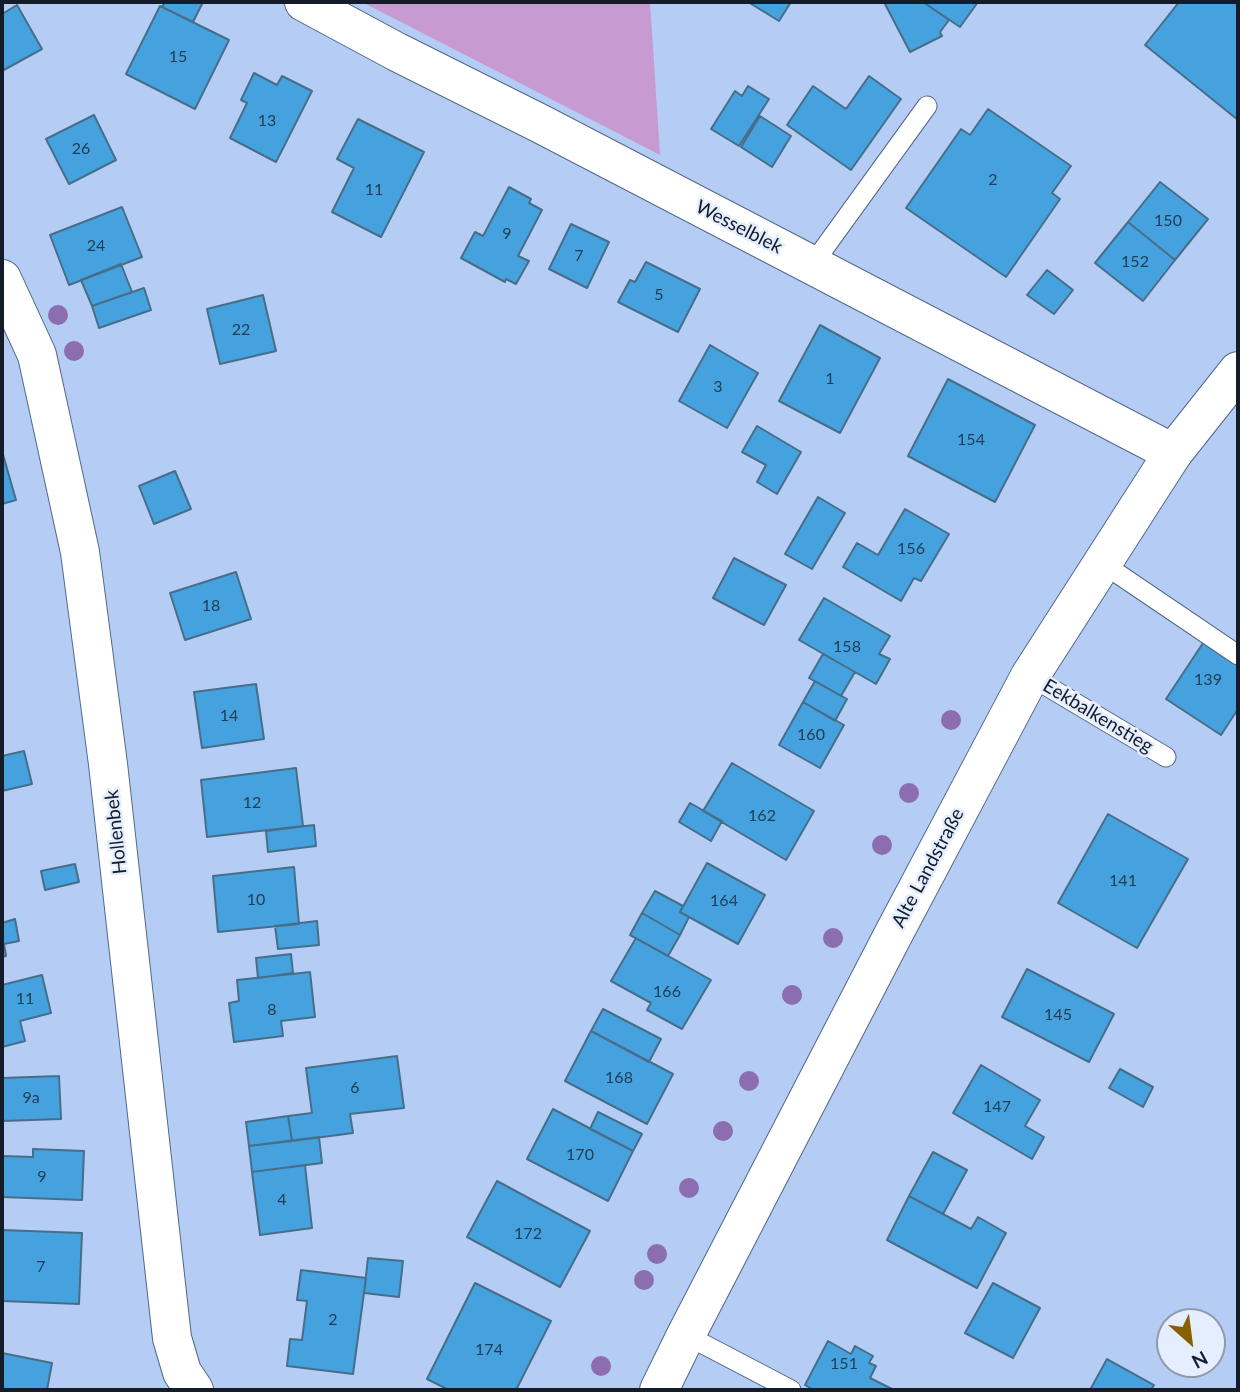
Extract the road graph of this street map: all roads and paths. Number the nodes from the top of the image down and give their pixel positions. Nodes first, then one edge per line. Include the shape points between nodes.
1 (304, 2) edge
2 (927, 106) dead end
3 (812, 265) junction
4 (2, 279) edge
5 (1238, 371) edge
6 (1173, 453) junction
7 (1102, 564) junction
8 (1238, 655) edge
9 (1030, 676) junction
10 (1166, 757) dead end
11 (686, 1335) junction
12 (194, 1390) edge
13 (659, 1390) edge
14 (791, 1390) edge

1 - 3 street, Wesselblek
2 - 3 lane
3 - 6 street, Wesselblek
4 - 12 street, Hollenbek via 37,355 80,552 172,1338 182,1371
5 - 6 street, Alte Landstraße
6 - 7 street, Alte Landstraße
7 - 8 lane
7 - 9 street, Alte Landstraße
9 - 10 lane, Eekbalkenstieg
9 - 11 street, Alte Landstraße
11 - 13 street, Alte Landstraße
11 - 14 lane

